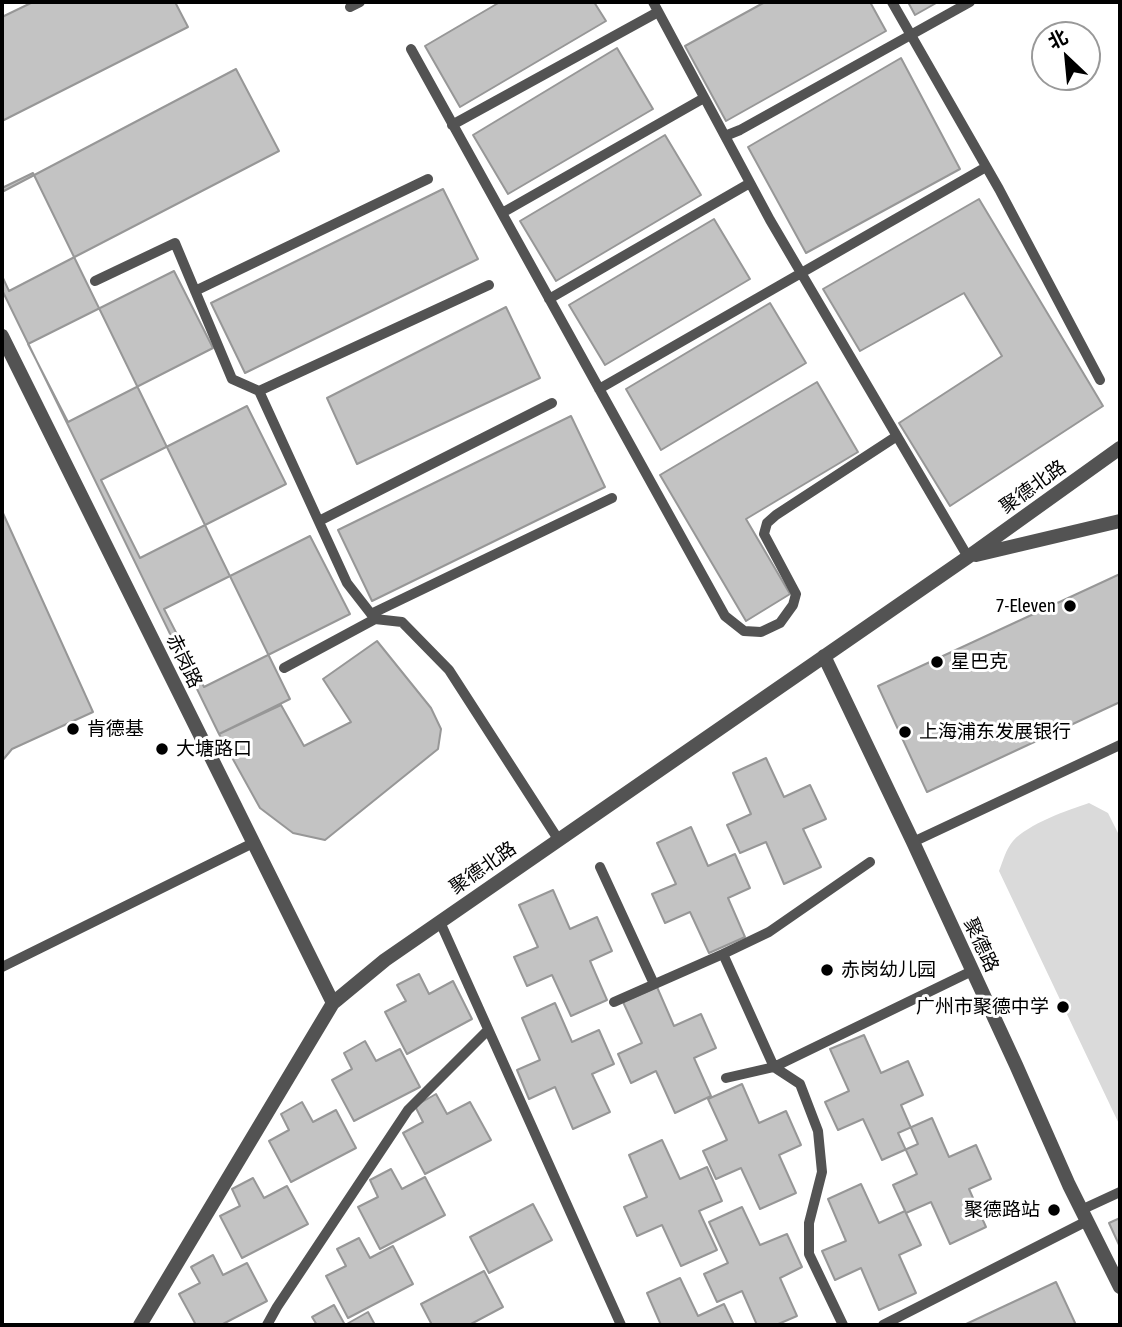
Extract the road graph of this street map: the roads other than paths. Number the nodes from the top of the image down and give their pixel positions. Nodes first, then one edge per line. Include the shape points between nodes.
1 (360, 2) edge
2 (653, 2) edge
3 (892, 2) edge
4 (970, 2) edge
5 (350, 7) dead end
6 (659, 12) junction
7 (910, 35) junction
8 (411, 49) dead end
9 (704, 98) junction
10 (453, 125) junction
11 (725, 135) junction
12 (986, 167) junction
13 (428, 179) dead end
14 (750, 183) junction
15 (502, 213) junction
16 (801, 273) junction
17 (95, 281) dead end
18 (489, 285) dead end
19 (195, 291) junction
20 (550, 299) junction
21 (2, 336) edge
22 (1100, 380) dead end
23 (600, 389) junction
24 (259, 391) junction
25 (552, 403) dead end
26 (897, 436) junction
27 (1120, 448) edge
28 (612, 498) dead end
29 (319, 521) junction
30 (1120, 521) edge
31 (968, 557) junction
32 (373, 617) junction
33 (824, 656) junction
34 (284, 668) dead end
35 (1120, 745) edge
36 (558, 839) junction
37 (253, 842) junction
38 (913, 842) junction
39 (870, 862) dead end
40 (600, 867) dead end
41 (439, 922) junction
42 (723, 954) junction
43 (2, 967) edge
44 (972, 971) junction
45 (654, 984) junction
46 (614, 1002) dead end
47 (332, 1003) junction
48 (488, 1030) junction
49 (774, 1067) junction
50 (726, 1078) dead end
51 (1120, 1192) edge
52 (1084, 1216) junction
53 (1120, 1287) edge
54 (140, 1325) edge
55 (267, 1325) edge
56 (621, 1325) edge
57 (843, 1325) edge
58 (883, 1325) edge

1 - 5 lane
2 - 6 lane
3 - 7 lane
4 - 7 lane
6 - 9 lane
6 - 10 lane
7 - 11 lane
7 - 12 lane
8 - 10 lane
9 - 11 lane
9 - 15 lane
10 - 15 lane
11 - 14 lane
12 - 16 lane
12 - 22 lane
13 - 19 lane
14 - 16 lane
14 - 20 lane
15 - 20 lane
16 - 23 lane
16 - 26 lane
17 - 19 lane via 174,243
18 - 24 lane
19 - 24 lane via 232,379
20 - 23 lane
21 - 37 street, 赤岗路
23 - 26 lane via 725,616 744,631 761,632 780,623 796,594 764,534 766,523
24 - 29 lane
25 - 29 lane
26 - 31 lane
27 - 31 street, 聚德北路
28 - 32 lane
29 - 32 lane via 347,583
30 - 31 street, 聚德北路
31 - 33 street, 聚德北路
32 - 34 lane
32 - 36 lane via 402,622 449,670
33 - 36 street, 聚德北路
33 - 38 street, 聚德路
35 - 38 lane
36 - 41 street, 聚德北路
37 - 43 lane
37 - 47 street, 赤岗路
38 - 44 street, 聚德路
39 - 42 lane via 769,932
40 - 45 lane
41 - 47 street, 聚德北路
41 - 48 lane
42 - 45 lane
42 - 49 lane
44 - 49 lane
44 - 52 street, 聚德路
45 - 46 lane
47 - 54 street, 聚德北路
48 - 55 lane via 408,1110
48 - 56 lane
49 - 50 lane
49 - 57 lane via 800,1084 818,1131 822,1172 809,1223 810,1254
51 - 52 lane
52 - 53 street, 聚德路
52 - 58 lane

